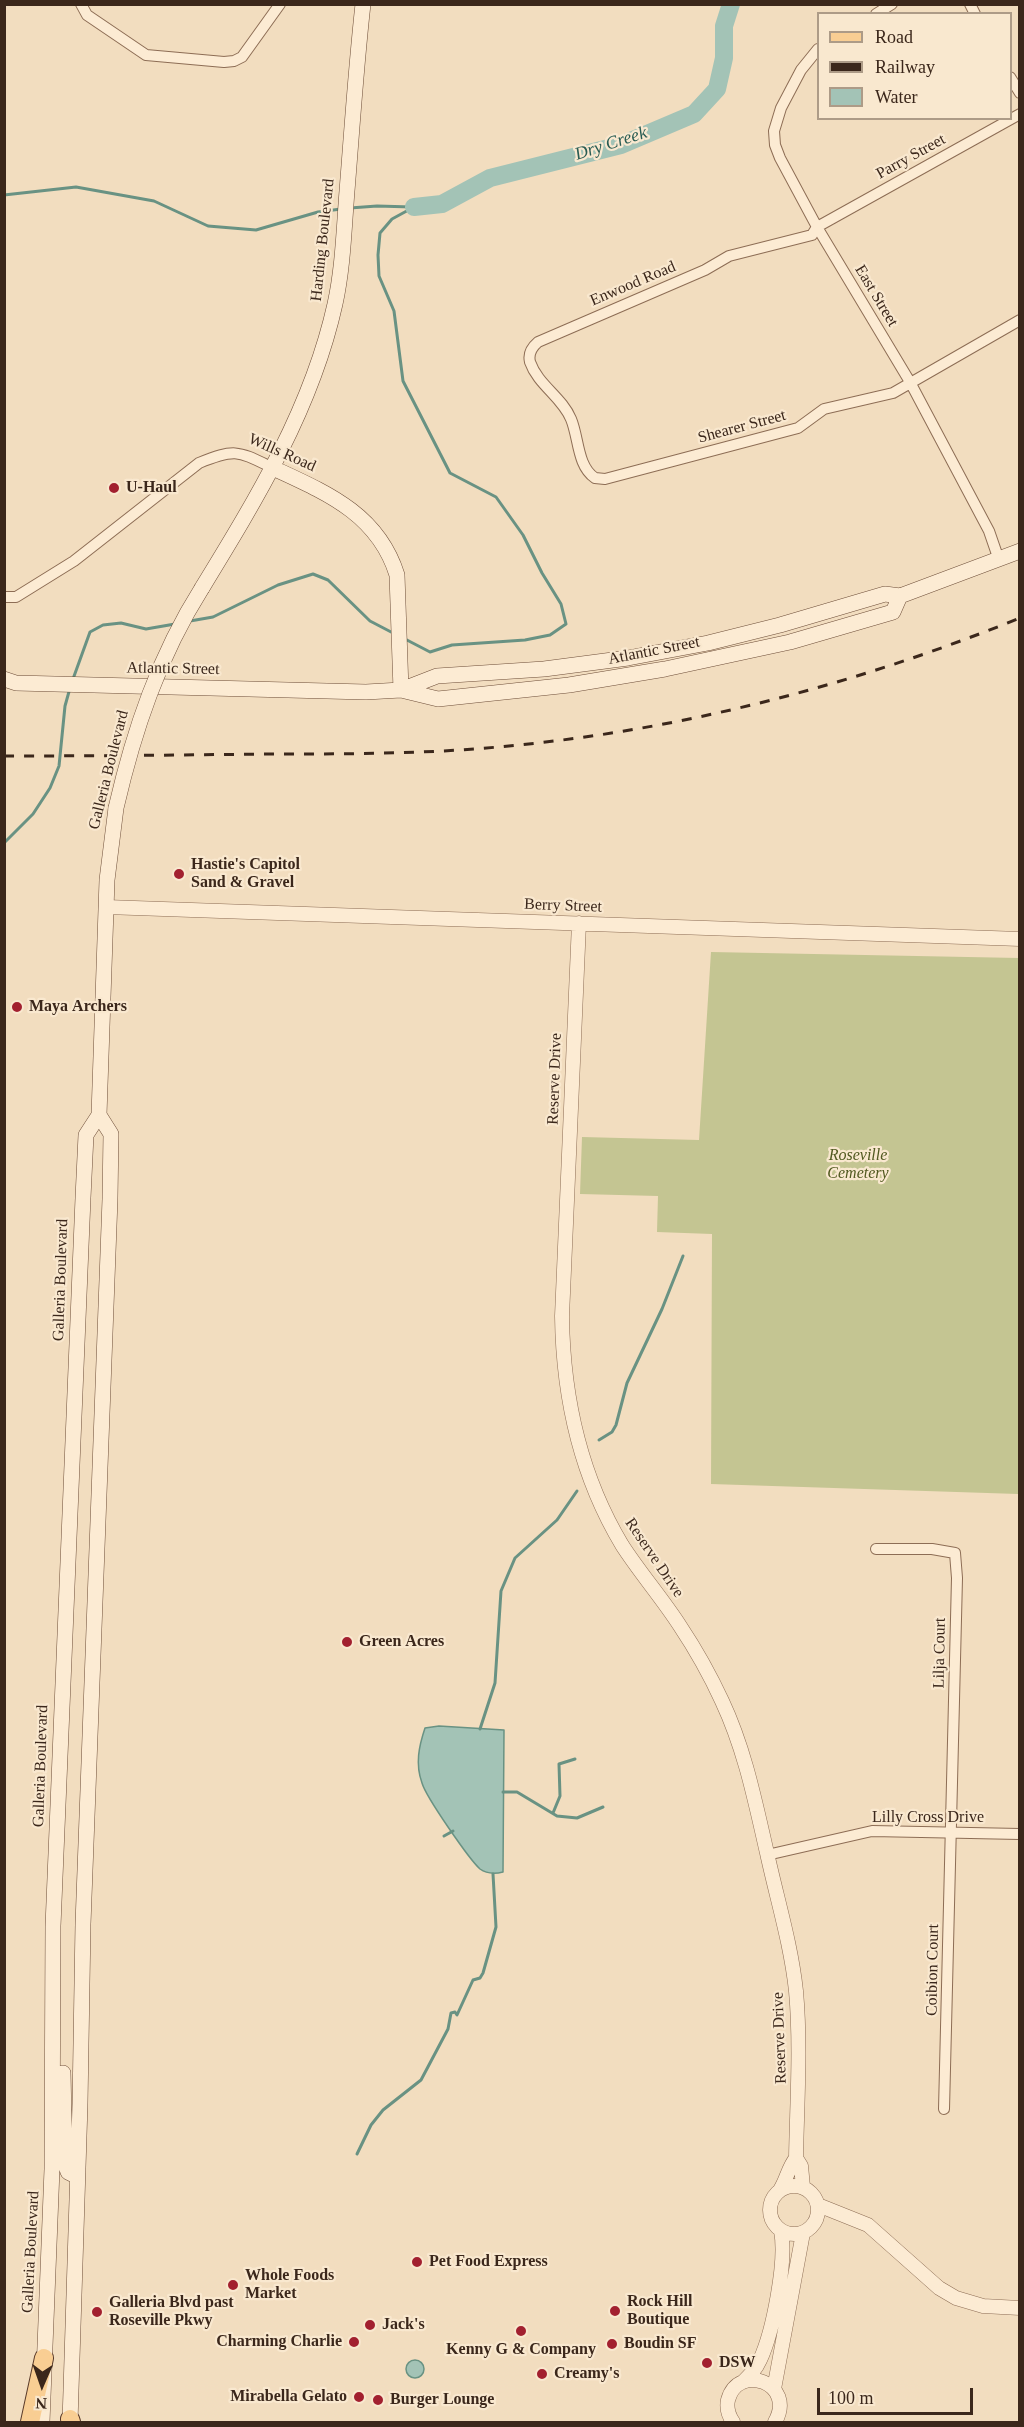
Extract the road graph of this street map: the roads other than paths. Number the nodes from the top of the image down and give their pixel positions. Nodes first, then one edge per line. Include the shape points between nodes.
1 (81, 4) edge
2 (280, 4) edge
3 (363, 4) edge
4 (892, 4) edge
5 (879, 12) edge
6 (817, 51) edge
7 (1012, 78) edge
8 (1020, 93) edge
9 (1009, 120) edge
10 (817, 227) junction
11 (1020, 320) edge
12 (910, 382) junction
13 (567, 410) joint
14 (273, 468) junction
15 (1020, 551) edge
16 (999, 560) junction
17 (900, 596) junction
18 (4, 597) edge
19 (780, 625) junction
20 (651, 671) junction
21 (8, 683) edge
22 (401, 690) junction
23 (106, 907) junction
24 (579, 923) junction
25 (1020, 939) edge
26 (99, 1115) junction
27 (876, 1549) dead end
28 (951, 1833) junction
29 (1020, 1834) edge
30 (767, 1855) junction
31 (53, 2033) junction
32 (944, 2109) dead end
33 (796, 2158) junction
34 (76, 2176) junction
35 (803, 2187) junction
36 (780, 2190) junction
37 (817, 2212) junction
38 (781, 2231) junction
39 (803, 2233) junction
40 (1020, 2308) edge
41 (44, 2358) junction
42 (743, 2382) junction
43 (774, 2389) junction
44 (70, 2421) edge
45 (30, 2422) edge
46 (42, 2422) edge
47 (732, 2422) edge
48 (775, 2422) edge

1 - 2 street via 87,15 146,55 224,62 242,57
3 - 14 main road, Harding Boulevard via 336,302 306,397
4 - 5 street
6 - 10 street, East Street via 801,70 774,131 780,158
7 - 8 street
9 - 10 street, Parry Street
10 - 12 street, East Street
10 - 13 street, Enwood Road via 812,235 729,255 705,270 538,342 529,354 531,363
11 - 12 street, Shearer Street
12 - 13 street, Shearer Street via 893,393 817,412 798,428 604,479 596,478 585,468
12 - 16 street, East Street via 989,531
14 - 18 street, Wills Road via 233,452 199,464 74,561 16,597
14 - 22 main road, Wills Road via 353,510 374,530 392,558 397,574
14 - 23 main road, Galleria Boulevard, bridge via 182,620 142,710 116,808
15 - 16 main road, Atlantic Street
16 - 17 main road, Atlantic Street
17 - 19 main road, Atlantic Street via 885,594
17 - 20 main road, Atlantic Street via 893,612 789,642
19 - 20 main road via 767,639 665,661
19 - 22 main road, Atlantic Street via 628,658 544,669 437,676
20 - 22 main road, Atlantic Street via 569,685 438,699
21 - 22 main road, Atlantic Street
23 - 24 street, Berry Street
23 - 26 main road, Galleria Boulevard
24 - 25 street, Berry Street
24 - 30 street, Reserve Drive via 562,1316 572,1418 606,1516 698,1654 729,1717 747,1767
26 - 31 main road, Galleria Boulevard via 86,1135 83,1189 53,1926
26 - 34 main road, Galleria Boulevard via 111,1134 110,1199
27 - 28 street, Lilja Court via 955,1553
28 - 29 street, Lilly Cross Drive
28 - 30 street, Lilly Cross Drive via 872,1832
28 - 32 street, Coibion Court
30 - 33 street, Reserve Drive via 797,2007
31 - 34 main road via 63,2056 65,2166
31 - 41 main road, Galleria Boulevard via 51,2214
33 - 35 street, Reserve Drive
33 - 36 street, Reserve Drive
34 - 44 main road, Galleria Boulevard
35 - 36 street via 795,2185
35 - 37 street via 815,2197
36 - 38 street via 774,2195 770,2211
37 - 39 street
37 - 40 street via 859,2220 946,2293 983,2306
38 - 39 street
38 - 42 street via 780,2279 766,2342 756,2366
39 - 43 street
41 - 45 main road
41 - 46 main road, Galleria Boulevard
42 - 43 street via 760,2380
42 - 47 street via 728,2398
43 - 48 street via 781,2406

